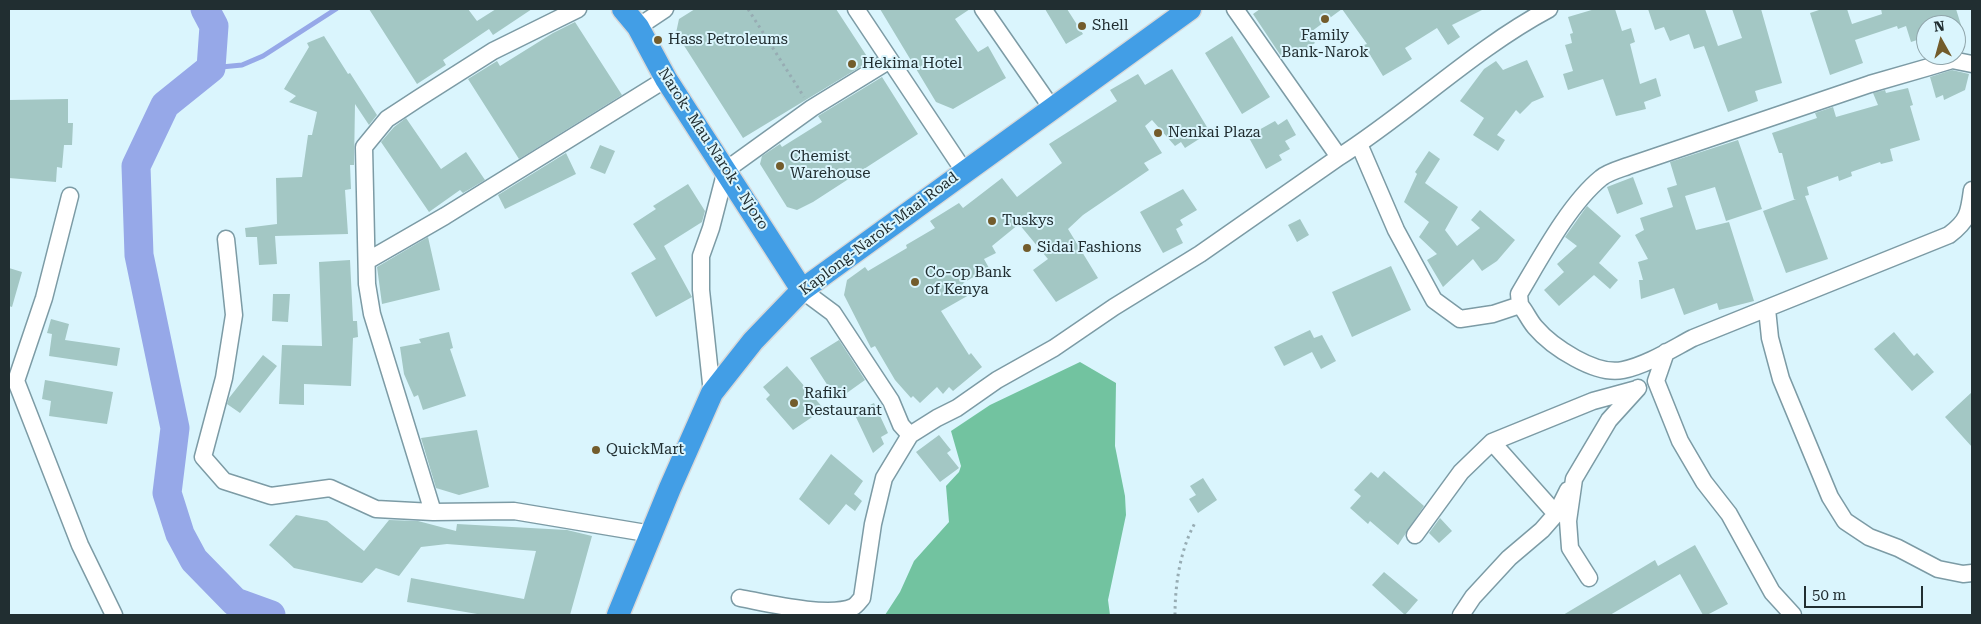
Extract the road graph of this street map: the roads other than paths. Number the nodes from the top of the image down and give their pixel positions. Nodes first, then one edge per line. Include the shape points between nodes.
1 (578, 9) edge
2 (623, 9) edge
3 (665, 9) edge
4 (856, 9) edge
5 (982, 9) edge
6 (1190, 9) edge
7 (1235, 9) edge
8 (1549, 9) edge
9 (638, 27) junction
10 (890, 60) junction
11 (1972, 64) edge
12 (666, 79) junction
13 (1051, 107) junction
14 (1359, 144) junction
15 (1339, 157) junction
16 (726, 170) junction
17 (964, 171) junction
18 (1972, 190) edge
19 (70, 196) dead end
20 (226, 239) dead end
21 (367, 261) junction
22 (802, 290) junction
23 (1520, 305) junction
24 (1768, 309) junction
25 (1666, 352) junction
26 (1656, 381) junction
27 (1637, 389) junction
28 (712, 393) junction
29 (910, 435) junction
30 (1492, 442) junction
31 (1574, 479) junction
32 (433, 512) junction
33 (1556, 514) junction
34 (652, 534) junction
35 (1415, 536) dead end
36 (1972, 573) edge
37 (1589, 578) dead end
38 (740, 598) dead end
39 (862, 598) junction
40 (114, 615) edge
41 (618, 615) edge
42 (860, 615) edge
43 (1460, 615) edge
44 (1793, 615) edge

1 - 21 street via 493,52 387,119 375,133 364,147
2 - 9 highway, Narok- Mau Narok - Njoro
3 - 9 street
4 - 10 street
5 - 13 street
6 - 13 highway, Kaplong-Narok-Maai Road
7 - 15 street
8 - 14 street via 1495,42
9 - 12 highway, Narok- Mau Narok - Njoro
10 - 16 street via 812,108
10 - 17 street
11 - 23 street via 1952,60 1870,84 1602,177 1557,232 1520,294
12 - 16 highway, Narok- Mau Narok - Njoro
12 - 21 street
13 - 17 highway, Kaplong-Narok-Maai Road
14 - 15 street
14 - 23 street via 1396,230 1434,300 1460,319 1493,314
15 - 29 street via 1200,254
16 - 22 highway, Narok- Mau Narok - Njoro
16 - 28 street via 701,256 701,290
17 - 22 highway, Kaplong-Narok-Maai Road
18 - 24 street via 1964,224 1949,235
19 - 40 street via 44,298 16,381 80,545
20 - 32 street via 234,315 224,378 203,457 224,481 271,496 330,488 376,509
21 - 32 street via 372,314
22 - 28 highway, Kaplong-Narok-Maai Road via 752,341
22 - 29 street via 833,313 891,400 901,425
23 - 25 street via 1535,327 1558,346 1592,366 1611,371 1623,370
24 - 25 street
24 - 36 street via 1770,338 1781,379 1830,497 1845,521 1869,537 1938,569
25 - 26 street
26 - 27 street
26 - 44 street via 1680,441 1704,482 1729,514 1772,592
27 - 30 street via 1593,400
27 - 31 street via 1609,420
28 - 34 highway, Kaplong-Narok-Maai Road
29 - 39 street via 884,478 873,524
30 - 33 street
30 - 35 street via 1461,472
31 - 33 street
31 - 37 street via 1568,521 1570,548
32 - 34 street via 514,511
33 - 43 street via 1509,558 1472,597
34 - 41 highway, Kaplong-Narok-Maai Road
38 - 39 street via 791,608 834,610 854,606
39 - 42 street

